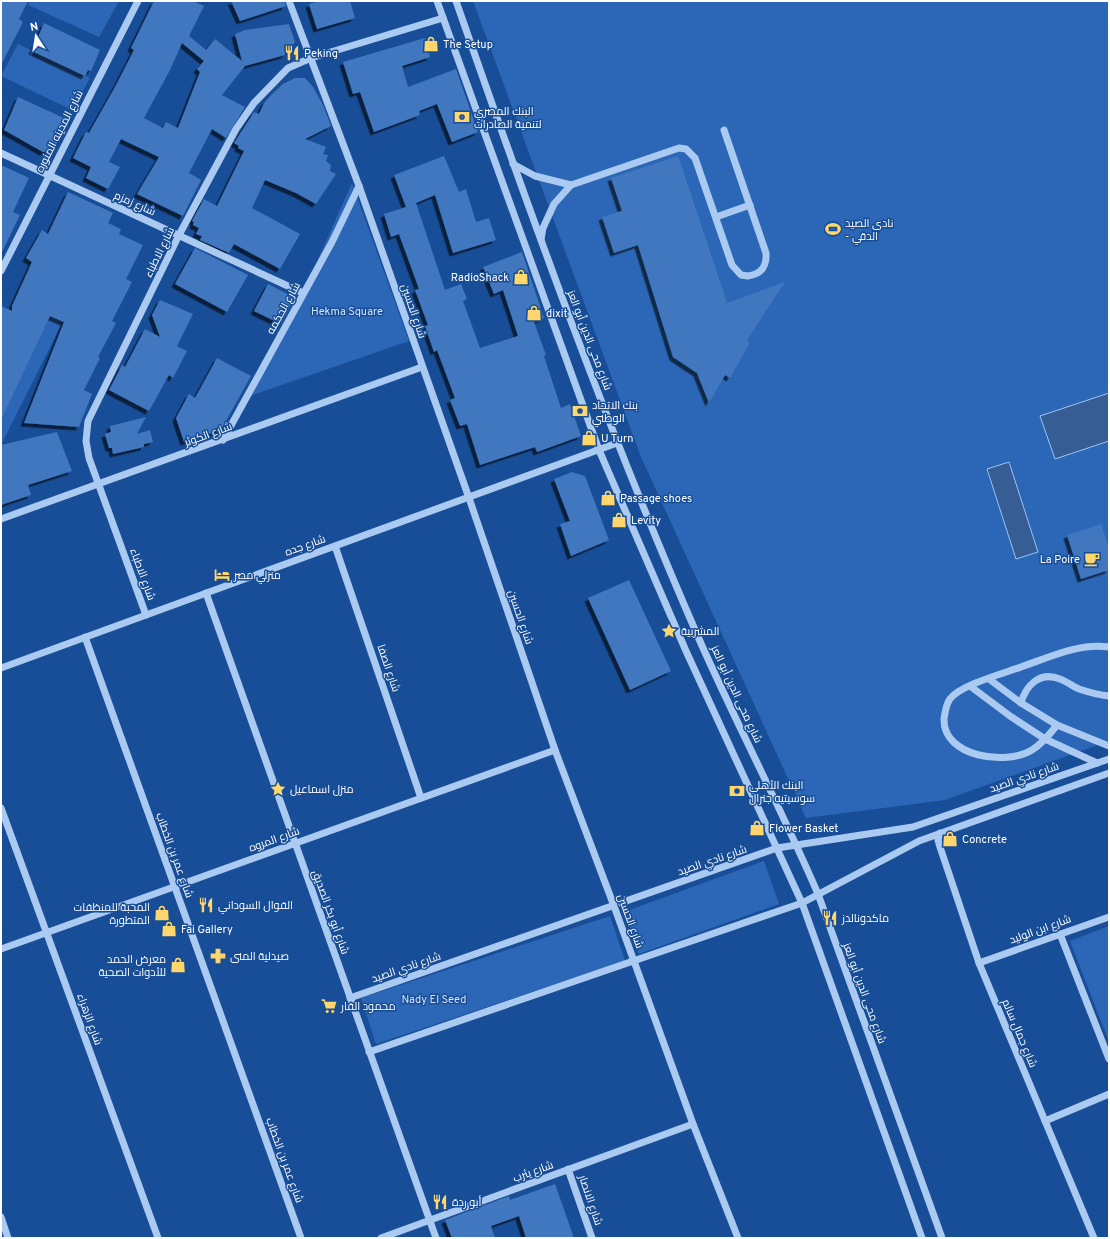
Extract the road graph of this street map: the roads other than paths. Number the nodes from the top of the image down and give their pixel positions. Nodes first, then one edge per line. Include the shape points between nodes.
1 (138, 1) edge
2 (289, 1) edge
3 (437, 1) edge
4 (456, 1) edge
5 (443, 18) junction
6 (311, 58) junction
7 (724, 130) dead end
8 (1, 153) edge
9 (513, 164) junction
10 (49, 176) junction
11 (571, 185) junction
12 (359, 186) junction
13 (750, 205) junction
14 (716, 217) junction
15 (179, 235) junction
16 (541, 240) junction
17 (1, 271) edge
18 (303, 293) junction
19 (422, 367) junction
20 (223, 440) junction
21 (617, 443) junction
22 (599, 450) junction
23 (99, 485) junction
24 (469, 498) junction
25 (1, 519) edge
26 (335, 546) junction
27 (206, 593) junction
28 (146, 615) junction
29 (85, 637) junction
30 (1109, 647) edge
31 (1, 668) edge
32 (989, 679) junction
33 (970, 686) junction
34 (1109, 696) edge
35 (1021, 703) junction
36 (1057, 725) junction
37 (1046, 739) junction
38 (1109, 746) edge
39 (555, 750) junction
40 (1109, 759) edge
41 (1096, 763) junction
42 (1109, 773) edge
43 (421, 798) junction
44 (1, 808) edge
45 (940, 833) junction
46 (295, 843) junction
47 (796, 844) junction
48 (778, 848) junction
49 (174, 887) junction
50 (818, 894) junction
51 (802, 903) junction
52 (614, 906) junction
53 (1109, 917) edge
54 (47, 932) junction
55 (1060, 934) junction
56 (1, 949) edge
57 (634, 961) junction
58 (979, 963) junction
59 (350, 998) junction
60 (369, 1052) junction
61 (1109, 1059) edge
62 (1109, 1094) edge
63 (1045, 1121) junction
64 (693, 1124) junction
65 (568, 1169) junction
66 (1, 1218) edge
67 (429, 1220) junction
68 (8, 1238) edge
69 (158, 1238) edge
70 (301, 1238) edge
71 (381, 1238) edge
72 (436, 1238) edge
73 (592, 1238) edge
74 (738, 1238) edge
75 (922, 1238) edge
76 (942, 1238) edge
77 (1094, 1238) edge

1 - 10 street, شارع المدينه المنوره
2 - 6 street, شارع الحسين
3 - 5 street
4 - 9 street, شارع محى الدين أبو العز
5 - 6 street, شارع الاطباء
5 - 22 street
6 - 12 street, شارع الحسين
6 - 15 street, شارع الاطباء via 288,68 254,103 236,129
7 - 13 street
8 - 10 street, شارع زمزم
9 - 11 street via 535,176
9 - 16 street, شارع محى الدين أبو العز
10 - 15 street, شارع زمزم
10 - 17 street, شارع المدينه المنوره
11 - 14 street via 673,149 686,149 695,158
11 - 16 street via 551,210
12 - 18 street, شارع الحكمه via 332,242
12 - 19 street, شارع الحسين
13 - 14 street
13 - 14 street via 767,260 761,272 754,275 741,275 732,265
15 - 18 street, شارع زمزم
15 - 23 street, شارع الاطباء via 88,421 87,448
16 - 21 street, شارع محى الدين أبو العز
18 - 20 street, شارع الحكمه
19 - 20 street, شارع الكوثر
19 - 24 street, شارع الحسين
20 - 23 street, شارع الكوثر
21 - 22 street, شارع جده
21 - 47 street, شارع محى الدين أبو العز via 700,640
22 - 24 street, شارع جده
22 - 48 street via 686,652
23 - 25 street, شارع الكوثر
23 - 28 street, شارع الاطباء
24 - 26 street, شارع جده
24 - 39 street, شارع الحسين
26 - 27 street, شارع جده
26 - 43 street, شارع الصفا
27 - 28 street, شارع جده
27 - 46 street, شارع أبو بكر الصديق
28 - 29 street, شارع جده
29 - 31 street, شارع جده
29 - 49 street, شارع عمر بن الخطاب
30 - 32 street via 1066,651
32 - 33 street
32 - 35 street
33 - 37 street
33 - 37 street via 950,699 945,710 944,723 948,735 965,751 982,756 1016,756 1031,751
34 - 35 street via 1079,689 1058,678 1048,676 1030,684
35 - 36 street
36 - 37 street
36 - 38 street
37 - 41 street
39 - 43 street, شارع المروه
39 - 52 street, شارع الحسين
40 - 41 street, شارع نادي الصيد
41 - 47 street, شارع نادي الصيد via 913,828
42 - 45 street
43 - 46 street, شارع المروه
44 - 54 street, شارع الزهراء
45 - 50 street via 913,844
45 - 58 street, شارع جمال سالم via 938,840
46 - 49 street, شارع المروه
46 - 59 street, شارع أبو بكر الصديق
47 - 48 street, شارع نادي الصيد
47 - 50 street, شارع محى الدين أبو العز
48 - 51 street
48 - 52 street, شارع نادي الصيد
49 - 54 street, شارع المروه
49 - 70 street, شارع عمر بن الخطاب
50 - 51 street
50 - 76 street, شارع محى الدين أبو العز
51 - 57 street
51 - 75 street
52 - 57 street, شارع الحسين
52 - 59 street, شارع نادي الصيد
53 - 55 street, شارع ابن الوليد
54 - 56 street, شارع المروه
54 - 69 street, شارع الزهراء
55 - 58 street, شارع ابن الوليد
55 - 61 street
57 - 60 street
57 - 64 street, شارع الحسين
58 - 63 street, شارع جمال سالم
59 - 60 street, شارع أبو بكر الصديق
60 - 67 street, شارع أبو بكر الصديق
62 - 63 street
63 - 77 street, شارع جمال سالم
64 - 65 street, شارع يثرب
64 - 74 street, شارع الحسين
65 - 67 street, شارع يثرب
65 - 73 street, شارع الانصار
66 - 68 street
67 - 71 street, شارع يثرب
67 - 72 street, شارع أبو بكر الصديق

